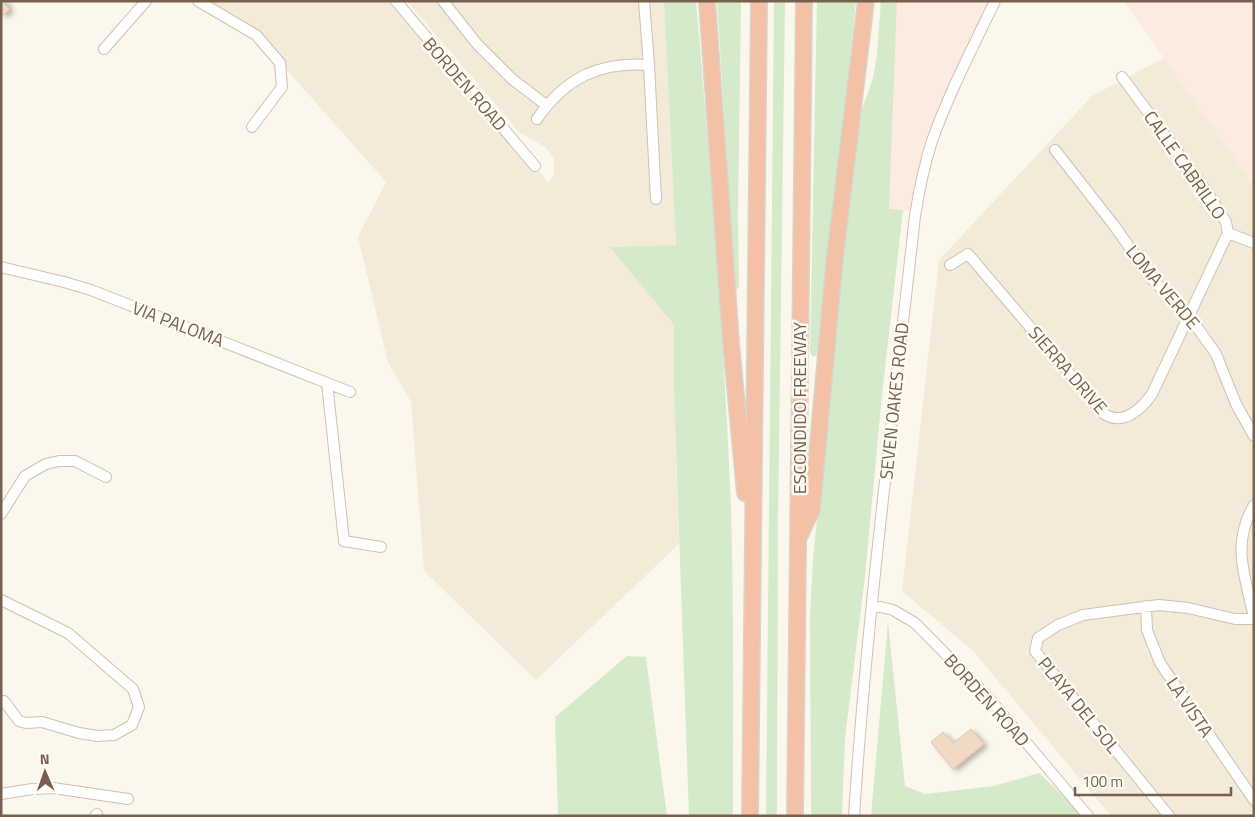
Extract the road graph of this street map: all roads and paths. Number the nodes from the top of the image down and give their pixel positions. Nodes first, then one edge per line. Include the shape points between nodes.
1 (146, 1) edge
2 (198, 1) edge
3 (396, 1) edge
4 (443, 1) edge
5 (644, 1) edge
6 (707, 1) edge
7 (759, 1) edge
8 (804, 1) edge
9 (866, 1) edge
10 (995, 1) edge
11 (104, 49) dead end
12 (649, 65) junction
13 (1122, 77) dead end
14 (546, 105) junction
15 (537, 119) dead end
16 (252, 127) dead end
17 (1055, 150) dead end
18 (536, 166) dead end
19 (656, 199) dead end
20 (1228, 233) junction
21 (1254, 243) edge
22 (950, 265) dead end
23 (1, 267) edge
24 (1189, 316) junction
25 (327, 383) junction
26 (350, 392) dead end
27 (1254, 436) edge
28 (106, 477) dead end
29 (1254, 505) edge
30 (1, 514) edge
31 (798, 541) junction
32 (381, 547) dead end
33 (753, 560) junction
34 (1, 600) edge
35 (872, 605) junction
36 (1146, 606) junction
37 (1252, 621) edge
38 (4, 701) dead end
39 (1, 794) edge
40 (128, 799) dead end
41 (1254, 800) edge
42 (750, 816) edge
43 (795, 816) edge
44 (854, 816) edge
45 (1088, 816) edge
46 (1169, 816) edge

1 - 11 street
2 - 16 street via 256,35 280,63 282,87
3 - 18 street, BORDEN ROAD
4 - 14 street via 477,44 512,79
5 - 12 street
6 - 33 highway via 732,352
7 - 33 highway
8 - 31 highway, ESCONDIDO FREEWAY
9 - 31 highway via 835,256 812,510
10 - 35 street, SEVEN OAKES ROAD via 945,107 922,177 914,216
12 - 14 street via 601,68 568,84
12 - 19 street
13 - 20 street, CALLE CABRILLO via 1205,189 1226,222
14 - 15 street
17 - 24 street, LOMA VERDE via 1152,279
20 - 21 street, CALLE CABRILLO
20 - 24 street, SIERRA DRIVE
22 - 24 street, SIERRA DRIVE via 968,254 1097,408 1115,419 1129,416 1144,406
23 - 25 street, VIA PALOMA via 91,290
24 - 27 street, LOMA VERDE via 1216,354 1236,404
25 - 26 street, VIA PALOMA
25 - 32 street via 344,541
28 - 30 street via 75,462 46,464 26,476
29 - 37 street via 1246,518 1240,540
31 - 43 highway, ESCONDIDO FREEWAY
33 - 42 highway
34 - 38 street via 68,633 134,689 139,707 132,725 114,735 97,736 42,722 19,721
35 - 44 street, SEVEN OAKES ROAD
35 - 45 street, BORDEN ROAD via 893,610 915,623 988,697
36 - 37 street via 1159,604 1188,608
36 - 41 street, LA VISTA via 1147,630 1160,663
36 - 46 street, PLAYA DEL SOL via 1083,615 1058,625 1038,638 1035,651
39 - 40 street via 53,788

